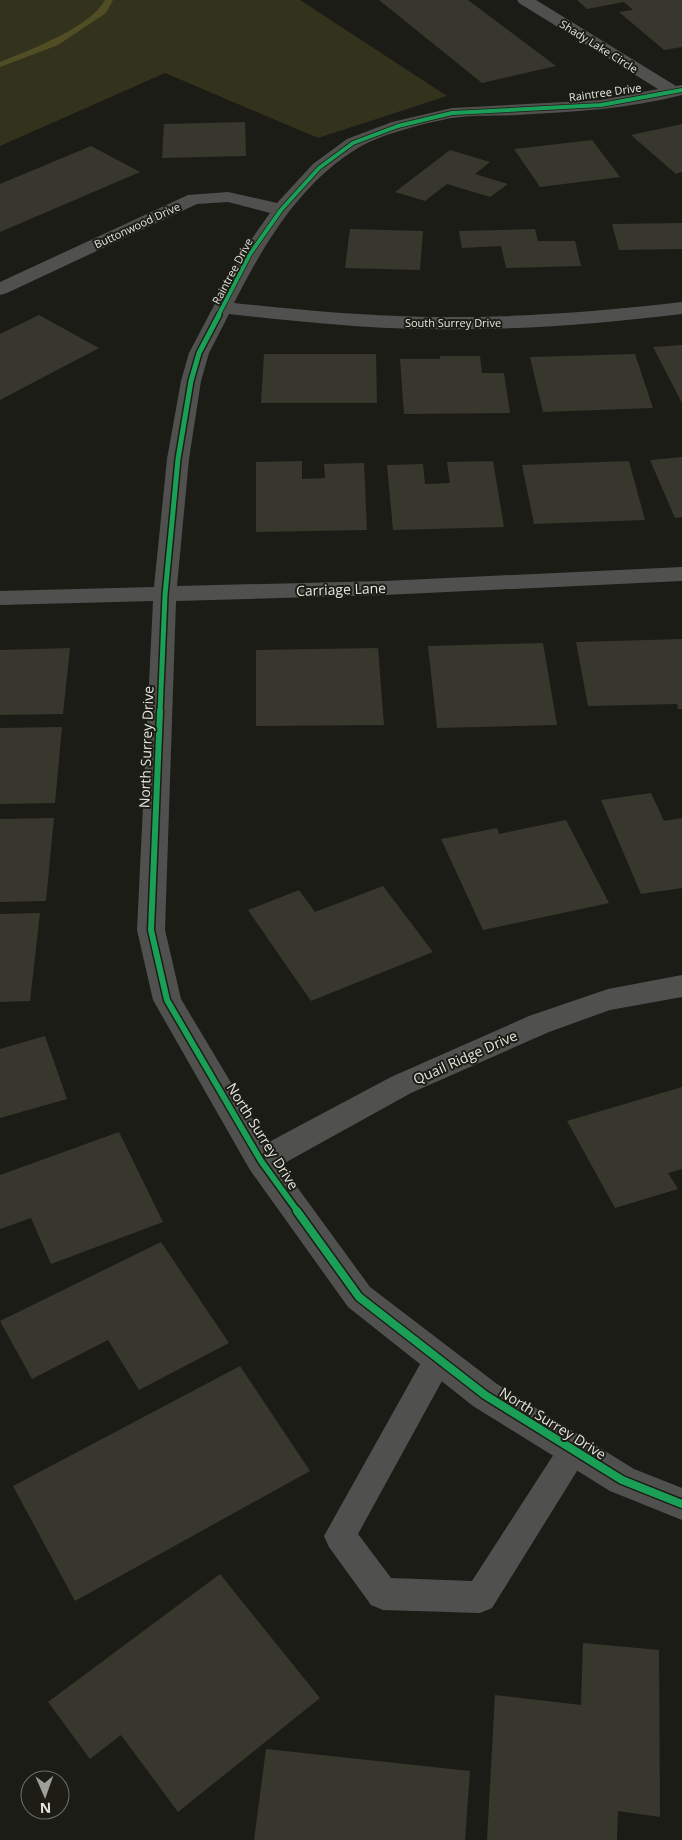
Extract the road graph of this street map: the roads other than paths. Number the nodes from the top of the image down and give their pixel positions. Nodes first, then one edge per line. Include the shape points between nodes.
1 (525, 0) edge
2 (678, 91) edge
3 (281, 210) junction
4 (0, 290) edge
5 (224, 308) junction
6 (682, 308) edge
7 (682, 574) edge
8 (165, 594) junction
9 (0, 598) edge
10 (682, 986) edge
11 (261, 1161) junction
12 (438, 1360) junction
13 (574, 1450) junction
14 (682, 1504) edge

1 - 2 street, Shady Lake Circle
2 - 3 street, Raintree Drive via 584,106 452,113 398,126 353,143 319,168
3 - 4 street, Buttonwood Drive via 228,197 194,199
3 - 5 street, Raintree Drive via 250,254
5 - 6 street, South Surrey Drive via 349,320 492,323 622,316
5 - 8 street, Raintree Drive via 199,353 191,381 178,459
7 - 8 street, Carriage Lane
8 - 9 street, Carriage Lane
8 - 11 street, North Surrey Drive via 151,930 168,1000
10 - 11 street, Quail Ridge Drive via 608,1000 539,1024 401,1085
11 - 12 street, North Surrey Drive via 359,1297
12 - 13 street, North Surrey Drive via 485,1395
12 - 13 lane via 340,1536 383,1594 480,1597
13 - 14 street, North Surrey Drive via 622,1480

